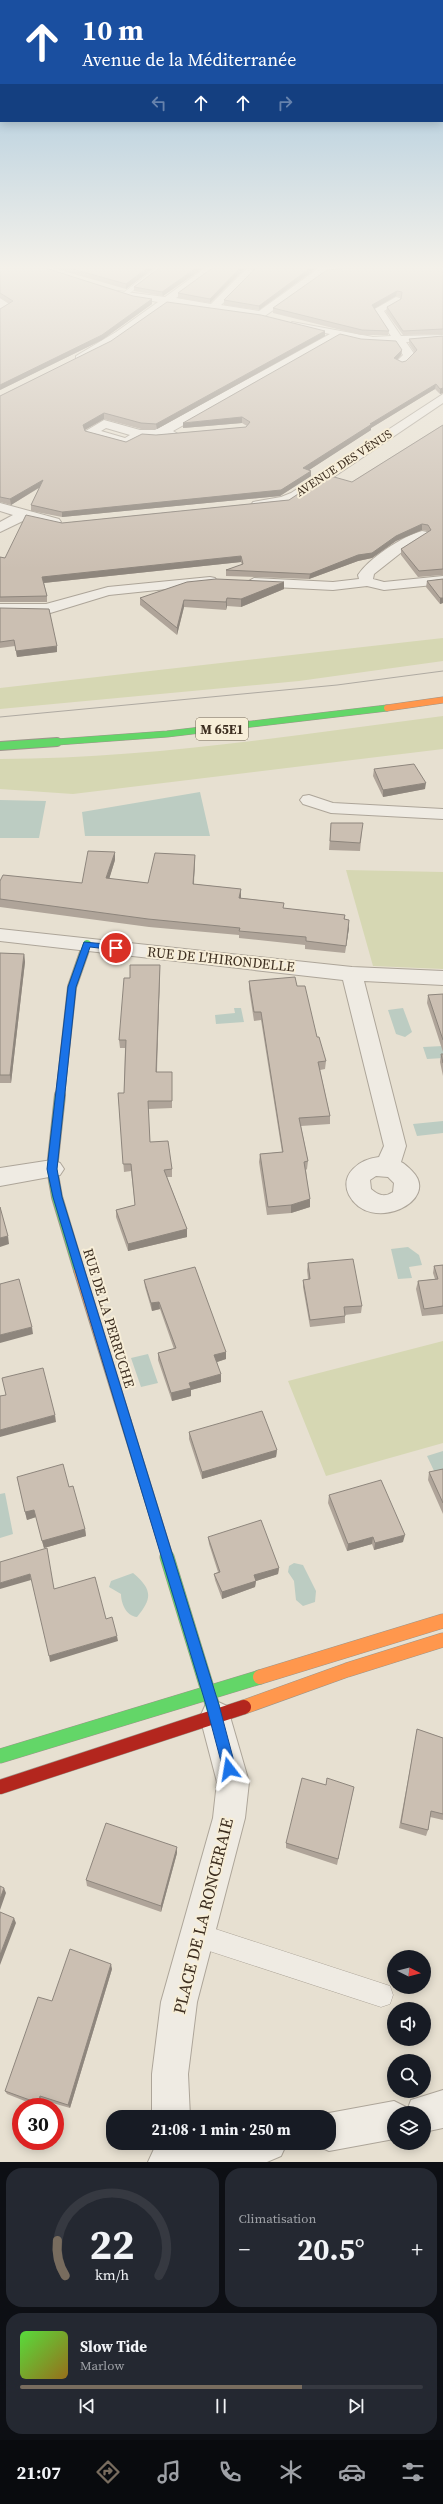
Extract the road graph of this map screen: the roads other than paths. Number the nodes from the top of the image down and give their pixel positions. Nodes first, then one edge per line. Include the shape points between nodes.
1 (279, 367) edge
2 (443, 398) edge
3 (188, 433) edge
4 (140, 434) edge
5 (156, 435) junction
6 (0, 507) edge
7 (244, 507) edge
8 (23, 515) junction
9 (68, 523) edge
10 (0, 528) edge
11 (422, 535) edge
12 (443, 580) edge
13 (226, 581) edge
14 (241, 582) edge
15 (367, 582) junction
16 (0, 609) edge
17 (443, 700) edge
18 (0, 746) edge
19 (309, 800) dead end
20 (443, 814) edge
21 (0, 936) edge
22 (87, 944) junction
23 (352, 974) junction
24 (443, 978) edge
25 (386, 1167) dead end
26 (52, 1169) junction
27 (0, 1177) edge
28 (443, 1621) edge
29 (443, 1640) edge
30 (213, 1705) junction
31 (0, 1756) edge
32 (0, 1787) edge
33 (197, 1935) junction
34 (381, 1994) dead end
35 (443, 2109) edge
36 (171, 2110) edge
37 (431, 2112) edge
38 (387, 2121) edge
39 (336, 2131) edge
40 (211, 2150) edge
41 (170, 2155) edge

1 - 5 street
2 - 7 street, AVENUE DES VÉNUS via 296,496 274,504
3 - 5 street
4 - 5 street
6 - 8 street
8 - 9 street
8 - 10 street
11 - 15 street via 407,541 369,571 365,575
12 - 15 street via 396,586 380,586
13 - 16 street via 108,592 47,609
14 - 15 street via 333,586
17 - 18 street, M 65E1 via 200,732
19 - 20 street via 330,808
21 - 22 street, RUE DE L'HIRONDELLE
22 - 23 street, RUE DE L'HIRONDELLE
22 - 26 street, RUE DE LA PERRUCHE via 72,987
23 - 24 street, RUE DE L'HIRONDELLE
23 - 25 street via 395,1146
26 - 27 street
26 - 30 street, RUE DE LA PERRUCHE via 58,1197
28 - 30 street
29 - 30 street via 347,1670
30 - 31 street
30 - 32 street
30 - 33 street, PLACE DE LA RONCERAIE via 232,1782 228,1818
33 - 34 lane
33 - 36 street, PLACE DE LA RONCERAIE via 179,2002 170,2074
35 - 37 street
38 - 39 street
40 - 41 street

